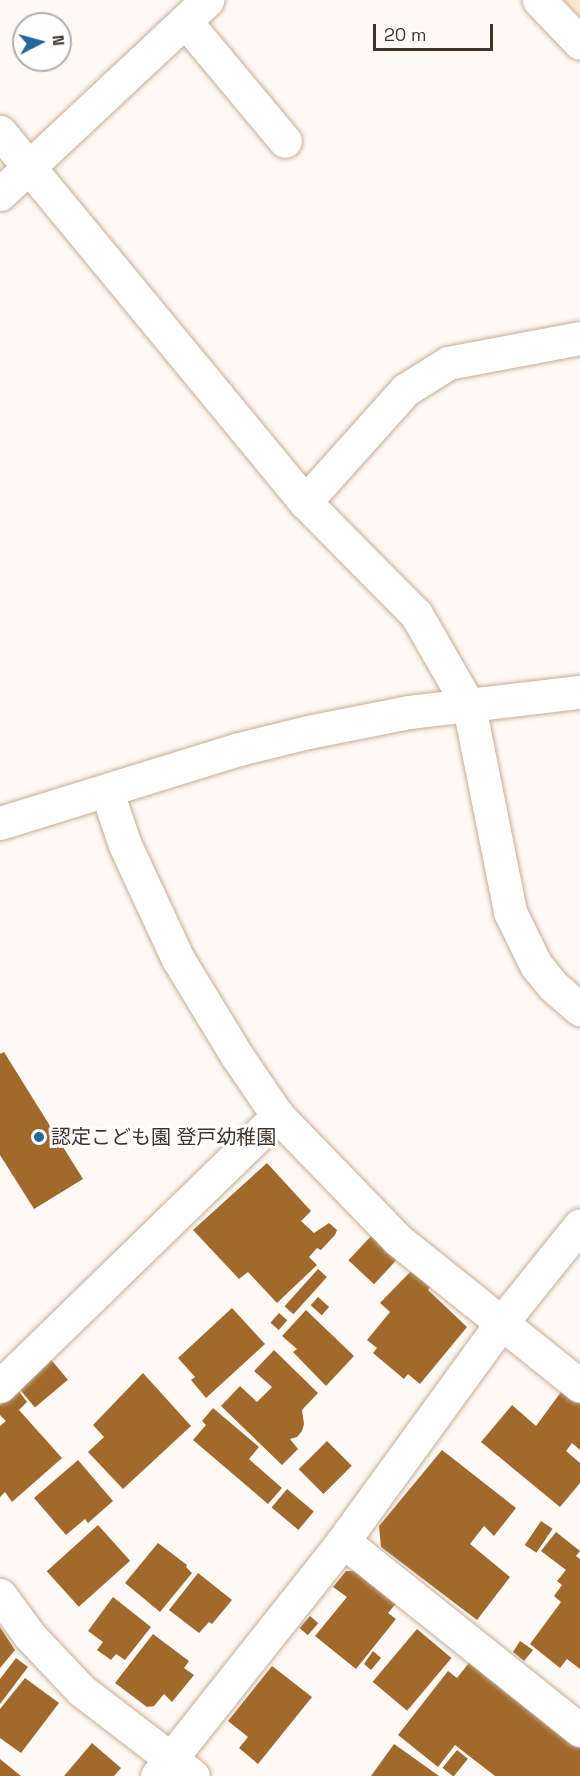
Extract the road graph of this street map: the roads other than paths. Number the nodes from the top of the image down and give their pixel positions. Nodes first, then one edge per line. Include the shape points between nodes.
1 (538, 0) edge
2 (196, 11) edge
3 (580, 43) edge
4 (0, 132) edge
5 (285, 141) dead end
6 (29, 169) junction
7 (0, 194) edge
8 (580, 338) edge
9 (305, 502) junction
10 (580, 692) edge
11 (469, 706) junction
12 (107, 792) junction
13 (0, 823) edge
14 (580, 1009) edge
15 (278, 1116) junction
16 (580, 1225) edge
17 (502, 1322) junction
18 (0, 1386) edge
19 (580, 1386) edge
20 (343, 1541) junction
21 (0, 1595) edge
22 (580, 1730) edge
23 (174, 1770) edge

1 - 3 street
2 - 5 street
2 - 6 street
4 - 6 street
6 - 7 street
6 - 9 street
8 - 9 street via 448,363 405,390
9 - 11 street via 416,614
10 - 11 street
11 - 12 street via 409,711 308,732
11 - 14 street via 510,912 536,965
12 - 13 street
12 - 15 street via 125,845 178,959
15 - 17 street via 398,1240
15 - 18 street
16 - 17 street
17 - 19 street
17 - 20 street
20 - 22 street
20 - 23 street
21 - 23 street via 30,1635 81,1690

